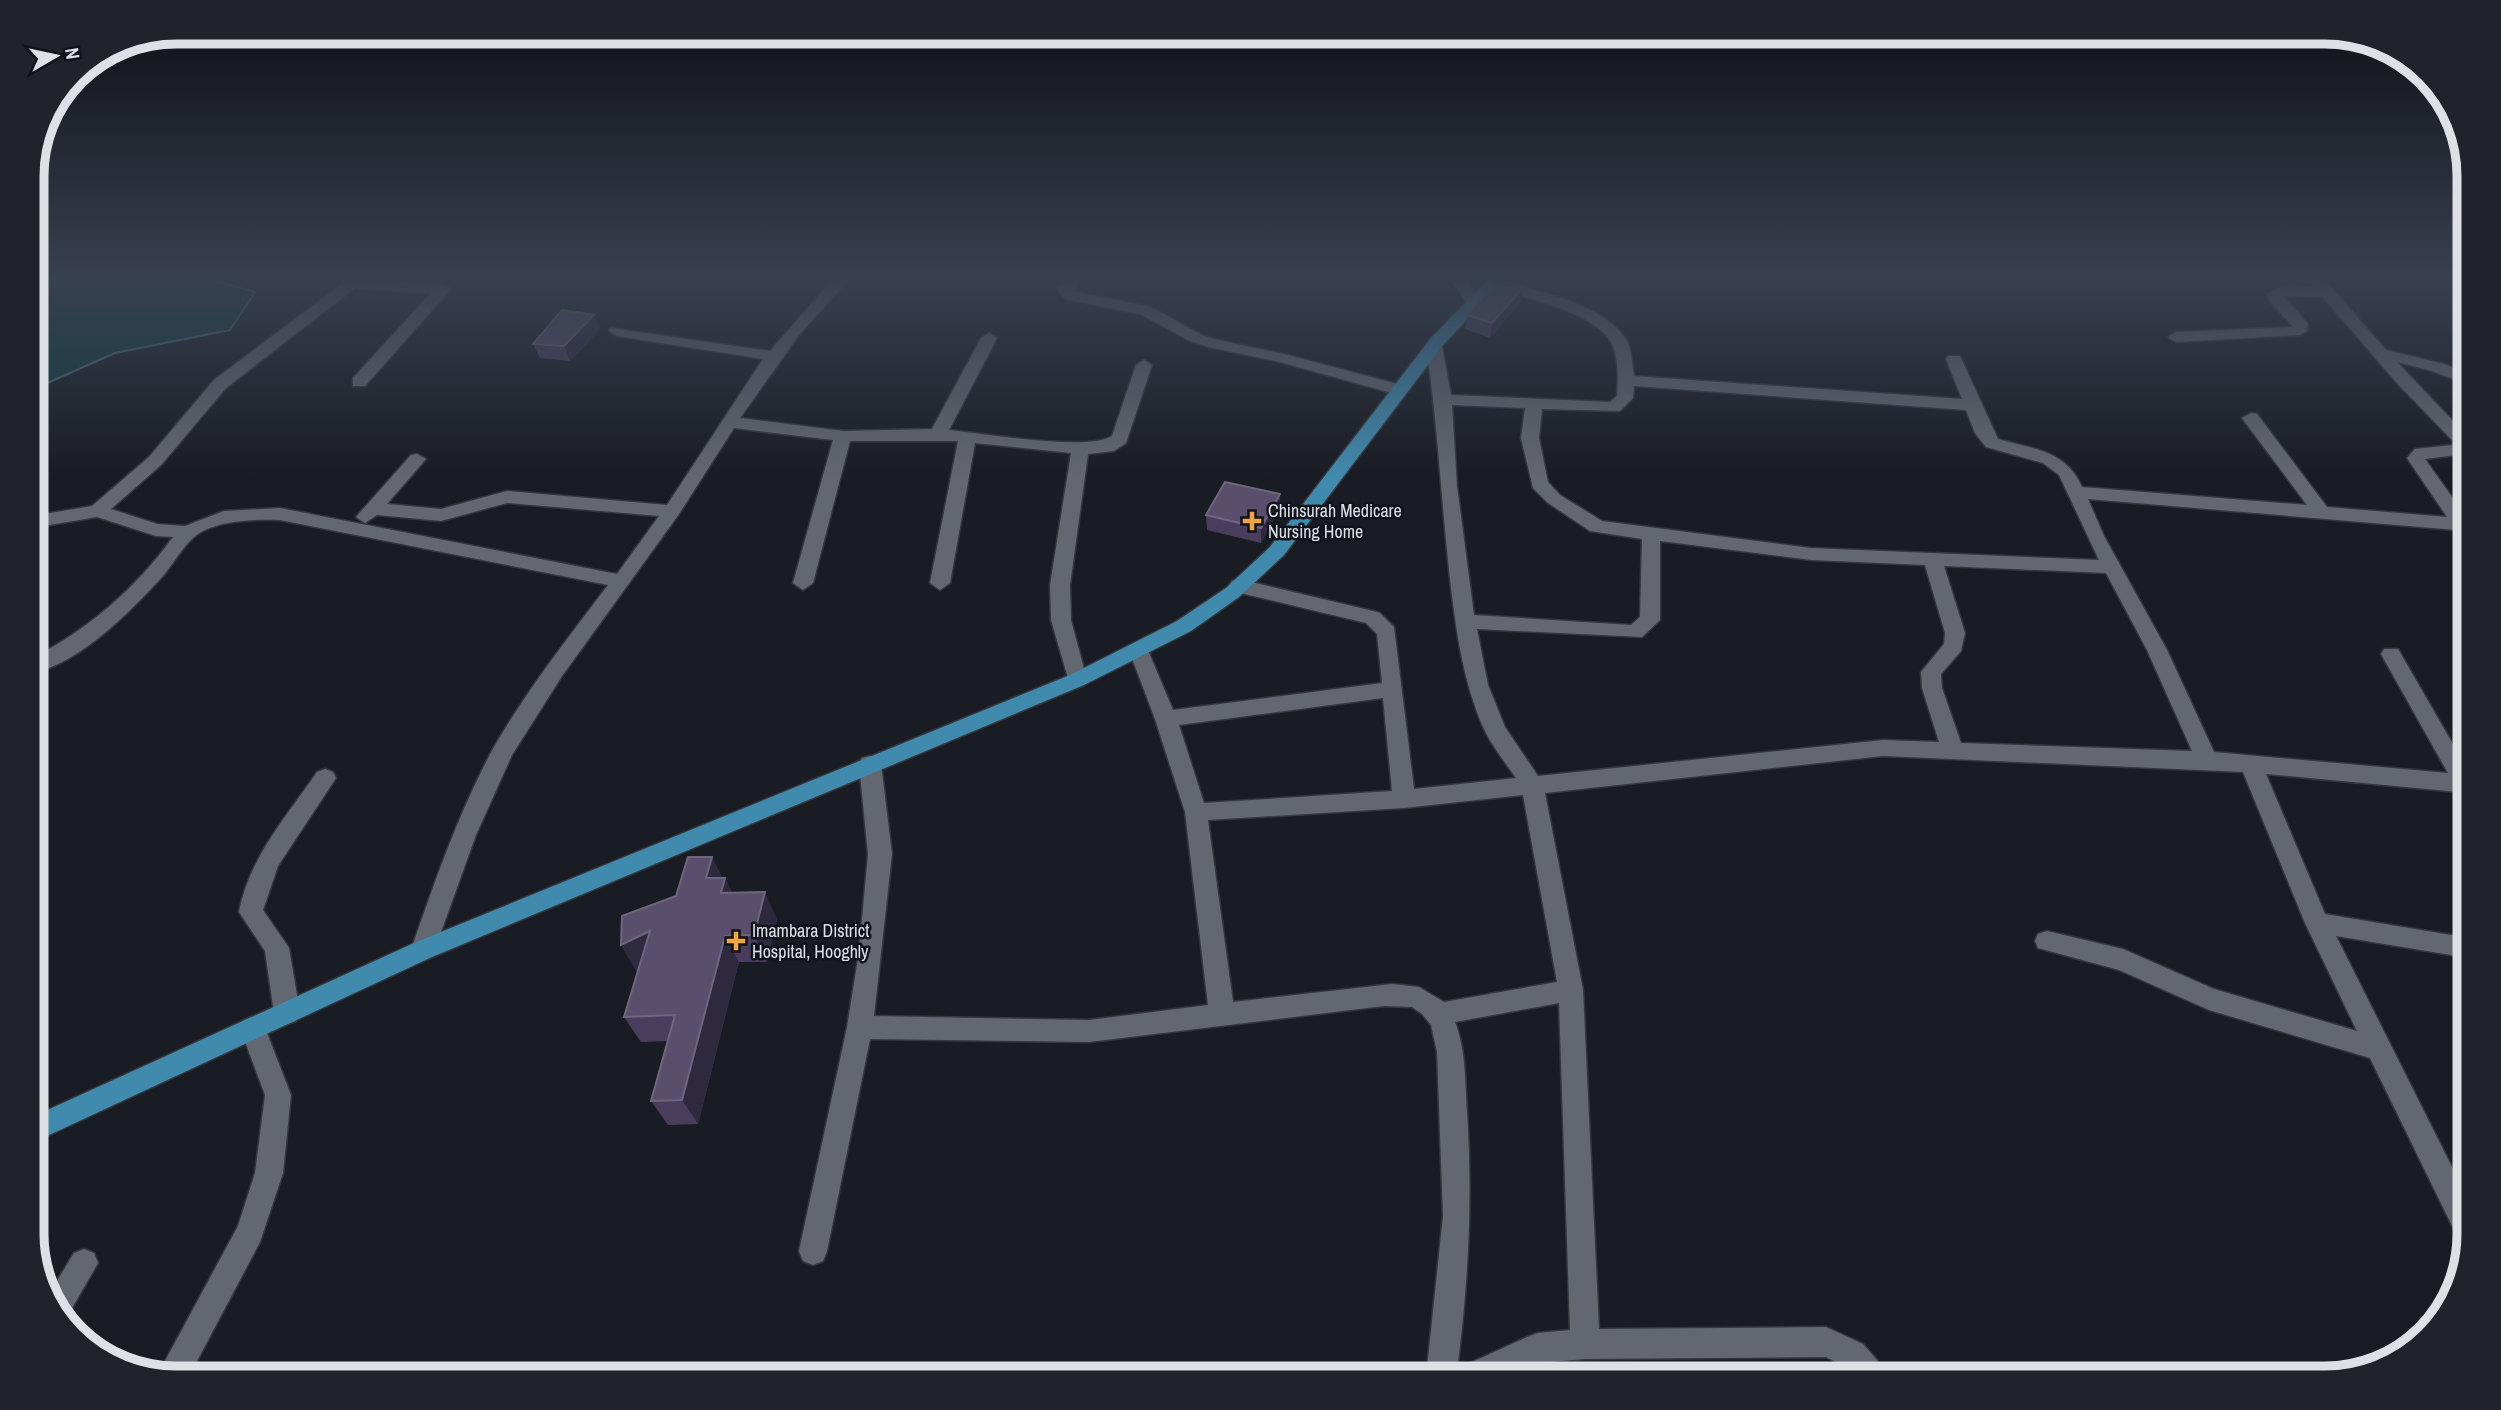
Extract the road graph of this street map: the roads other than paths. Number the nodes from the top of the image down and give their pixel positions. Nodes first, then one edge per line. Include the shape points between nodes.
1 (269, 345) edge
2 (393, 345) edge
3 (703, 345) edge
4 (781, 345) edge
5 (985, 345) edge
6 (1223, 345) edge
7 (1620, 345) edge
8 (2373, 345) edge
9 (1434, 346) joint
10 (2380, 353) junction
11 (772, 356) junction
12 (1954, 359) dead end
13 (1144, 365) dead end
14 (2457, 375) edge
15 (1626, 380) junction
16 (359, 383) dead end
17 (1399, 390) junction
18 (1443, 400) junction
19 (1534, 405) junction
20 (1972, 405) junction
21 (2251, 418) dead end
22 (730, 422) junction
23 (938, 434) junction
24 (2457, 435) edge
25 (843, 436) junction
26 (968, 436) junction
27 (1080, 449) junction
28 (2457, 450) edge
29 (417, 459) dead end
30 (2075, 492) junction
31 (372, 509) junction
32 (98, 511) junction
33 (671, 511) junction
34 (2322, 513) junction
35 (2457, 517) edge
36 (44, 520) edge
37 (353, 528) junction
38 (2457, 528) edge
39 (187, 532) junction
40 (1651, 535) junction
41 (1933, 561) junction
42 (2112, 567) junction
43 (620, 581) junction
44 (803, 583) dead end
45 (940, 583) dead end
46 (1239, 586) junction
47 (1465, 621) junction
48 (1140, 653) junction
49 (2391, 654) dead end
50 (44, 661) edge
51 (1077, 680) junction
52 (1392, 689) junction
53 (1166, 719) junction
54 (1952, 749) junction
55 (2207, 761) junction
56 (870, 764) junction
57 (2251, 765) junction
58 (2457, 767) edge
59 (325, 778) dead end
60 (2457, 783) edge
61 (1533, 787) junction
62 (1404, 799) junction
63 (1196, 812) junction
64 (2317, 923) junction
65 (2047, 941) dead end
66 (2457, 946) edge
67 (423, 950) junction
68 (1571, 990) junction
69 (287, 1013) junction
70 (1223, 1014) junction
71 (1438, 1014) junction
72 (860, 1027) junction
73 (253, 1028) junction
74 (2378, 1048) junction
75 (44, 1124) edge
76 (2457, 1206) edge
77 (813, 1251) dead end
78 (85, 1262) dead end
79 (62, 1300) edge
80 (1585, 1344) junction
81 (178, 1366) edge
82 (1442, 1366) edge
83 (1498, 1366) edge
84 (1861, 1366) edge

1 - 32 street via 220,384 155,461
2 - 16 street
3 - 11 street
4 - 11 street
5 - 23 street
6 - 17 street
7 - 15 street
8 - 10 street
9 - 17 main road
9 - 18 street
10 - 14 street
10 - 24 street
11 - 22 street
12 - 20 street
13 - 27 street via 1120,439 1108,447
15 - 19 street via 1625,398 1614,407
15 - 20 street
17 - 46 main road via 1284,542
18 - 19 street
18 - 47 street via 1448,486
19 - 40 street via 1530,438 1539,484 1597,527
20 - 30 street via 1992,443 2059,464
21 - 34 street
22 - 25 street
22 - 33 street
23 - 25 street
23 - 26 street
25 - 44 street
26 - 27 street
26 - 45 street
27 - 51 street via 1060,585 1061,620
28 - 35 street via 2421,453 2416,458
29 - 31 street
30 - 34 street
30 - 42 street
31 - 33 street via 441,514 507,497
31 - 37 street
32 - 36 street
32 - 39 street via 156,530
33 - 43 street
34 - 38 street
37 - 39 street via 258,513 224,517
37 - 43 street
39 - 50 street via 153,576 66,649
40 - 41 street via 1811,554
40 - 47 street via 1650,620 1635,632
41 - 42 street
41 - 54 street via 1955,633 1954,646 1931,673
42 - 55 street via 2157,650
43 - 67 street via 559,662 491,775 463,835
46 - 48 main road via 1183,629
46 - 52 street via 1373,618 1387,632
47 - 61 street via 1478,685 1494,729
48 - 51 main road
48 - 53 street
49 - 58 street
51 - 56 main road
52 - 53 street
52 - 62 street
53 - 63 street
54 - 55 street
54 - 61 street via 1883,748
55 - 57 street
56 - 67 main road
56 - 72 street via 880,854
57 - 60 street
57 - 64 street
59 - 69 street via 252,896 251,912 277,948
61 - 62 street
61 - 68 street
62 - 63 street
63 - 70 street
64 - 66 street
64 - 74 street
65 - 74 street via 2123,960 2209,999
67 - 69 main road
68 - 71 street
68 - 80 street
69 - 73 main road
70 - 71 street via 1408,994 1424,999
70 - 72 street via 1088,1031
71 - 82 street via 1451,1070 1457,1171 1455,1255
72 - 77 street
73 - 75 main road
73 - 81 street via 278,1095 269,1173 250,1231
74 - 76 street
78 - 79 street
80 - 83 street via 1538,1348
80 - 84 street via 1826,1342 1842,1346

